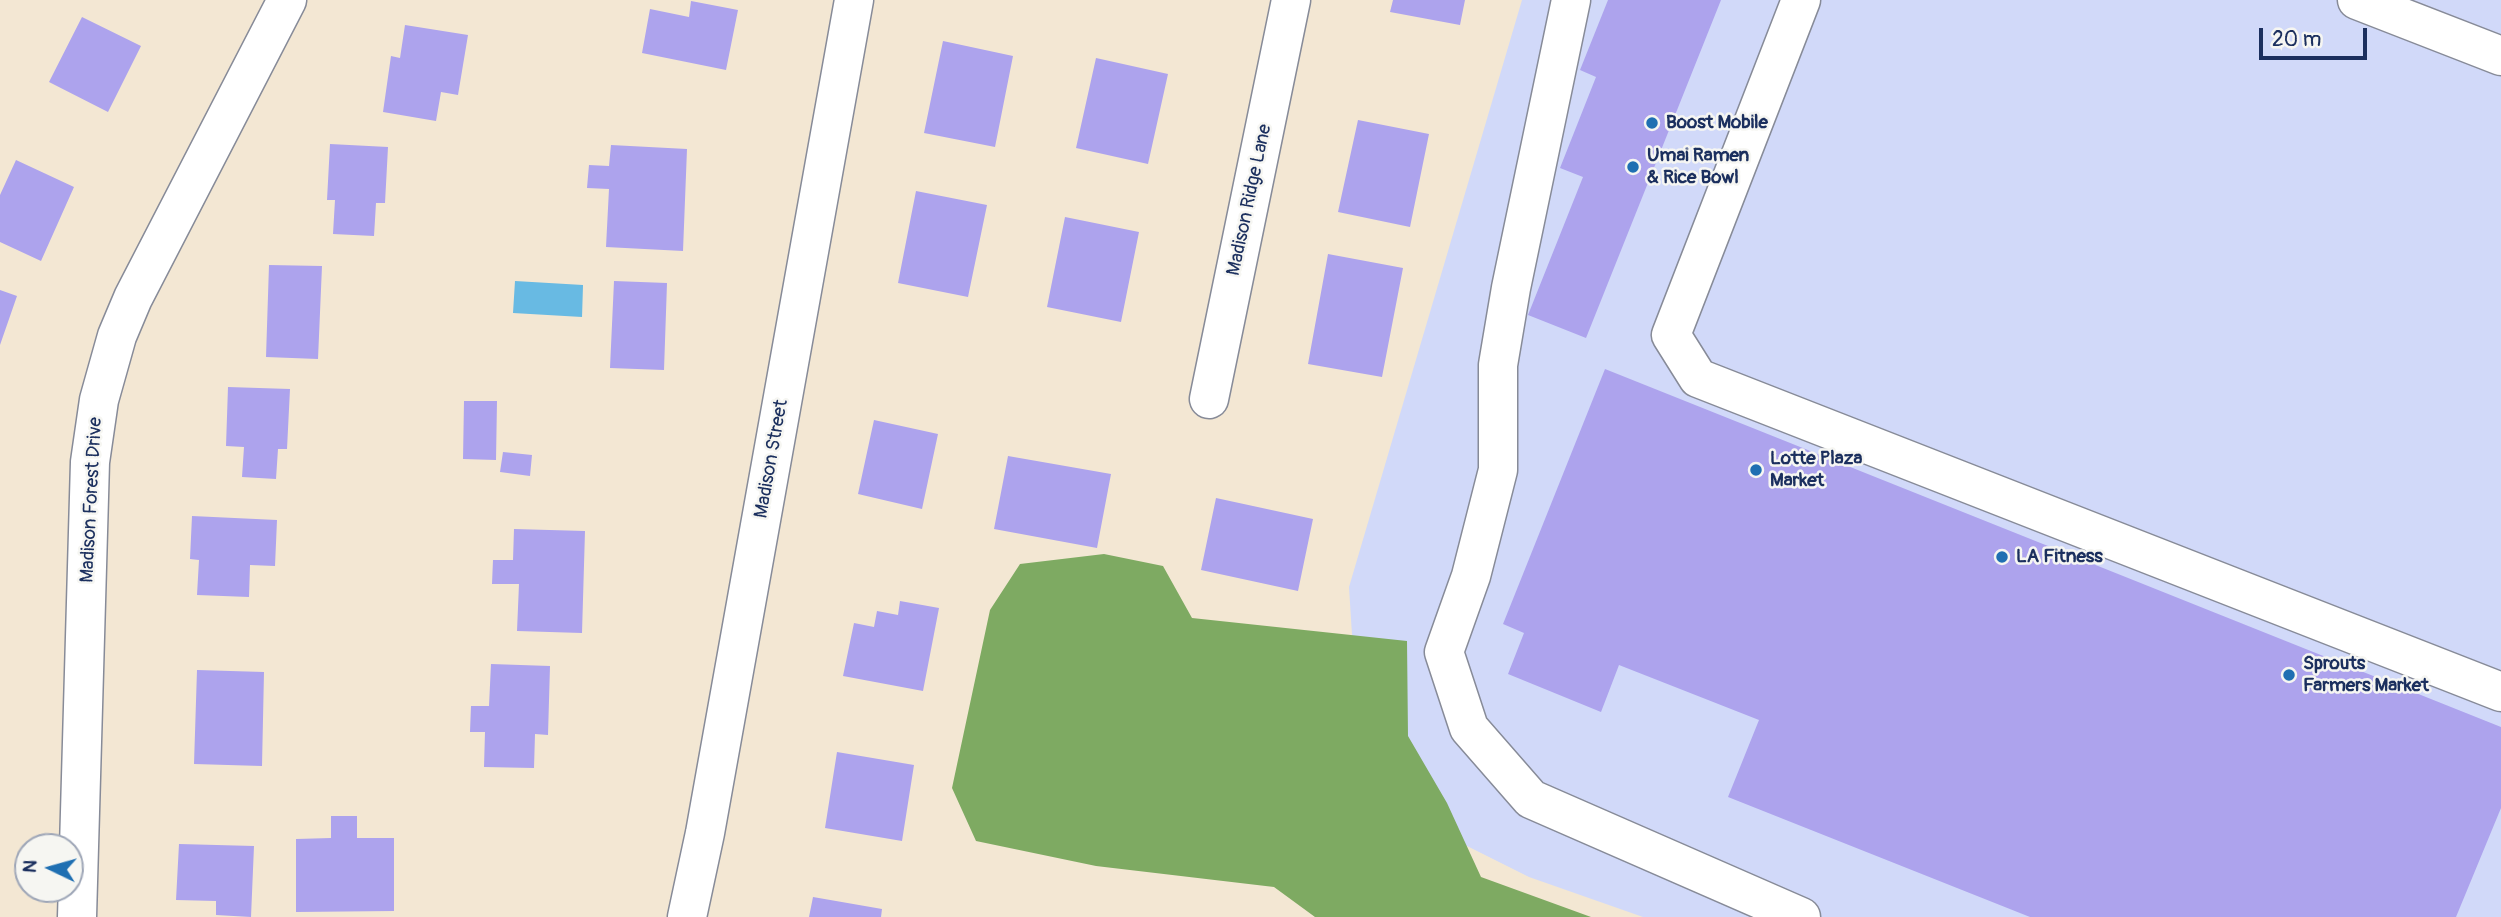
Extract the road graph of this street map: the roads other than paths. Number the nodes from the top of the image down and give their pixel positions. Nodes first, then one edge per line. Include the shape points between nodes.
1 (287, 0) edge
2 (854, 0) edge
3 (1291, 0) edge
4 (1571, 0) edge
5 (1801, 0) edge
6 (2357, 0) edge
7 (2501, 56) edge
8 (1209, 399) dead end
9 (2501, 692) edge
10 (77, 917) edge
11 (687, 917) edge
12 (1801, 917) edge

1 - 10 street, Madison Forest Drive via 133,298 99,400 90,462
2 - 11 street, Madison Street
3 - 8 street, Madison Ridge Lane
4 - 12 street via 1498,365 1498,470 1471,576 1444,652 1469,728 1531,799
5 - 9 street via 1671,335 1698,378
6 - 7 street

